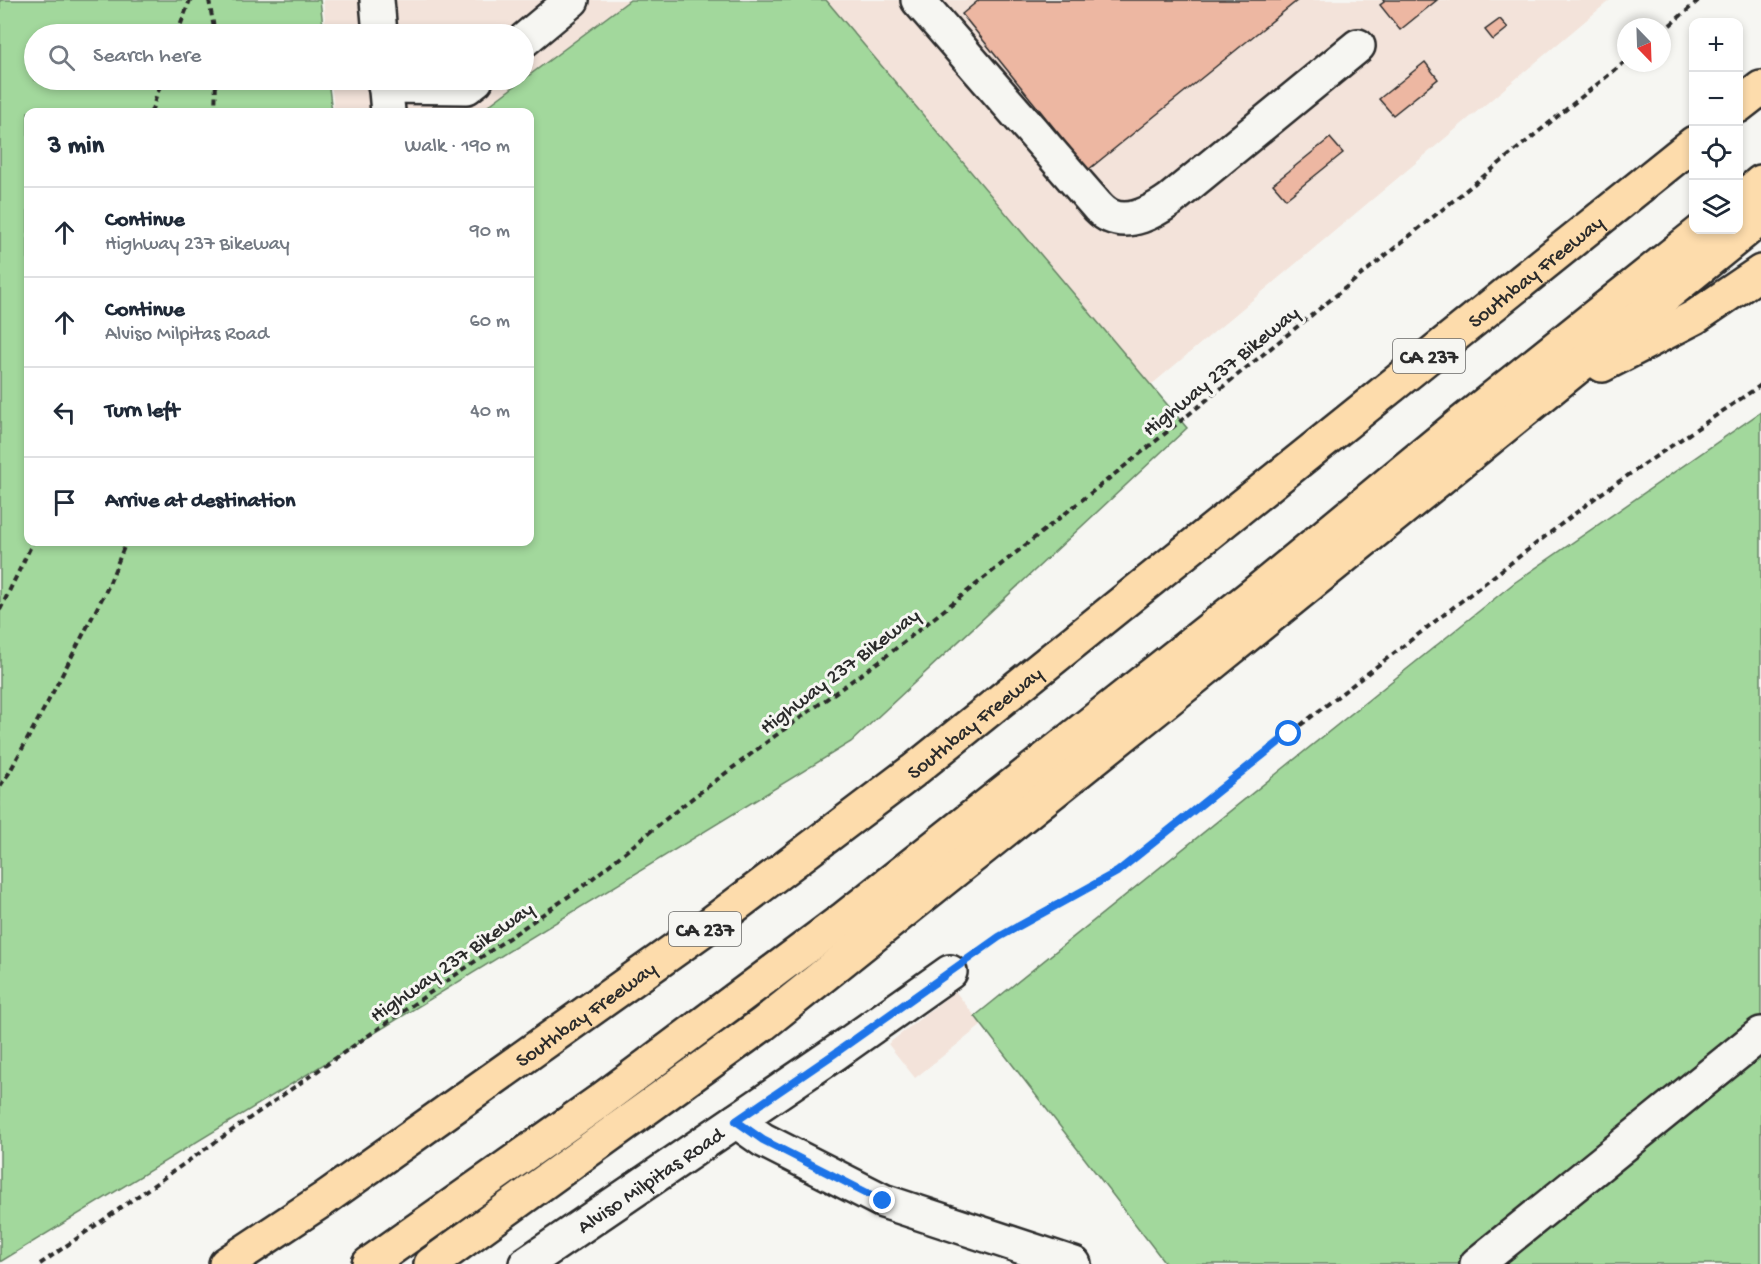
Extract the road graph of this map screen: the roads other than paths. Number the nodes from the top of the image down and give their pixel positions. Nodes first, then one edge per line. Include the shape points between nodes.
1 (377, 0) edge
2 (572, 0) edge
3 (918, 0) edge
4 (379, 24) edge
5 (534, 32) edge
6 (1358, 46) dead end
7 (1761, 88) edge
8 (426, 90) edge
9 (386, 93) edge
10 (1743, 102) edge
11 (1689, 147) edge
12 (1761, 182) edge
13 (1743, 197) edge
14 (1761, 218) edge
15 (1698, 234) edge
16 (1761, 272) edge
17 (1542, 396) junction
18 (950, 972) road end
19 (1761, 1034) edge
20 (736, 1121) junction
21 (226, 1264) edge
22 (369, 1264) edge
23 (431, 1264) edge
24 (526, 1264) edge
25 (1074, 1264) edge
26 (1476, 1264) edge

1 - 4 lane
2 - 5 lane
3 - 6 lane via 1098,207 1110,216 1125,219 1155,210 1170,200
7 - 10 highway
8 - 9 lane
11 - 21 highway, Southbay Freeway / CA 237 via 913,771 695,936 324,1200
12 - 13 highway
14 - 17 highway
15 - 22 highway via 1253,595 845,918 600,1101
16 - 17 highway via 1695,317
17 - 23 highway via 763,1024
18 - 20 lane, Alviso Milpitas Road
19 - 26 lane
20 - 24 lane, Alviso Milpitas Road
20 - 25 lane via 763,1140 883,1201

